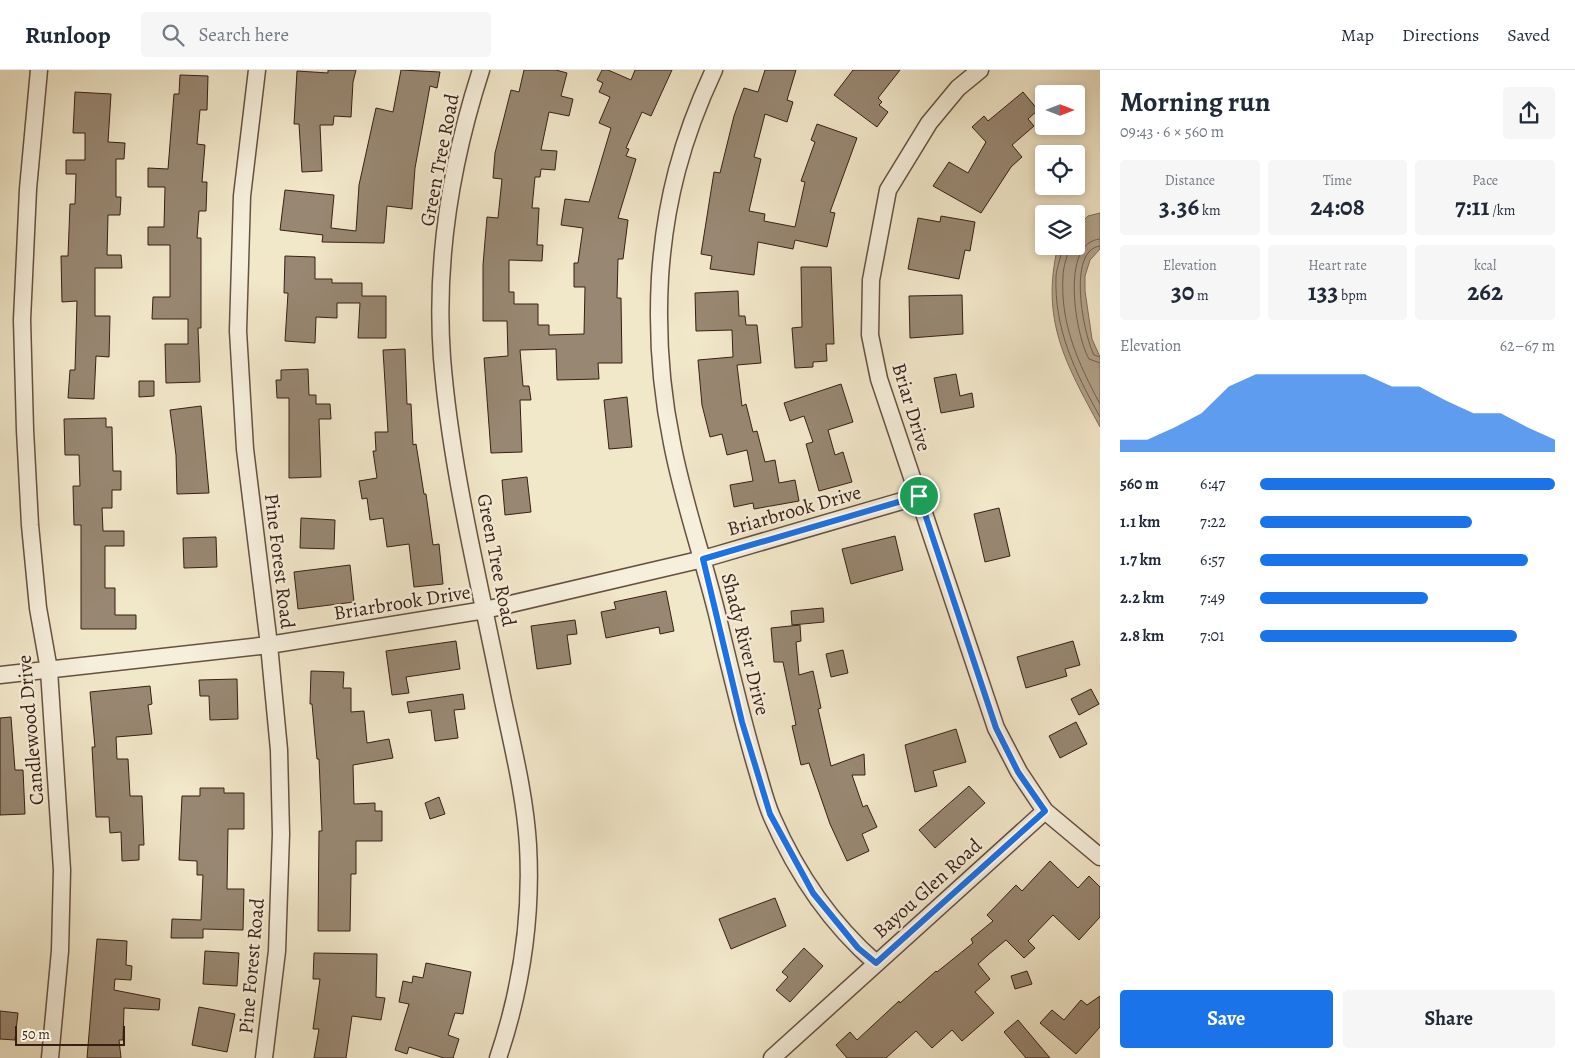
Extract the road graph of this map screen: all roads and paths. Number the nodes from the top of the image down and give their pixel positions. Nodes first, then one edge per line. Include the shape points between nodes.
1 (39, 70) edge
2 (257, 70) edge
3 (481, 70) edge
4 (714, 70) edge
5 (980, 70) edge
6 (919, 496) junction
7 (703, 559) junction
8 (485, 610) junction
9 (269, 644) junction
10 (49, 670) junction
11 (0, 675) edge
12 (1045, 811) junction
13 (1100, 857) edge
14 (876, 963) junction
15 (50, 1058) edge
16 (264, 1058) edge
17 (498, 1058) edge
18 (772, 1058) edge

1 - 10 street, Candlewood Drive via 28,189 22,320 30,525 38,608
2 - 9 street, Pine Forest Road via 242,196 238,331 251,508
3 - 8 street, Green Tree Road via 467,113 448,202 441,283 442,357 454,449
4 - 7 street, Shady River Drive via 698,103 667,208 660,279 661,359 672,443
5 - 6 street, Briar Drive via 958,88 929,123 888,190 871,280 870,335 879,379
6 - 7 street, Briarbrook Drive
6 - 12 street, Briar Drive via 996,728 1018,772
7 - 8 street, Briarbrook Drive
7 - 14 street, Shady River Drive via 742,722 770,814 813,893 858,948
8 - 9 street, Briarbrook Drive
8 - 17 street, Green Tree Road via 516,762 528,843 528,918 518,986
9 - 10 street, Briarbrook Drive
9 - 16 street, Pine Forest Road via 279,750 281,834 277,951
10 - 11 street, Briarbrook Drive
10 - 15 street, Candlewood Drive via 62,870 60,951
12 - 13 street, Briar Drive
12 - 14 street, Bayou Glen Road
14 - 18 street, Bayou Glen Road

